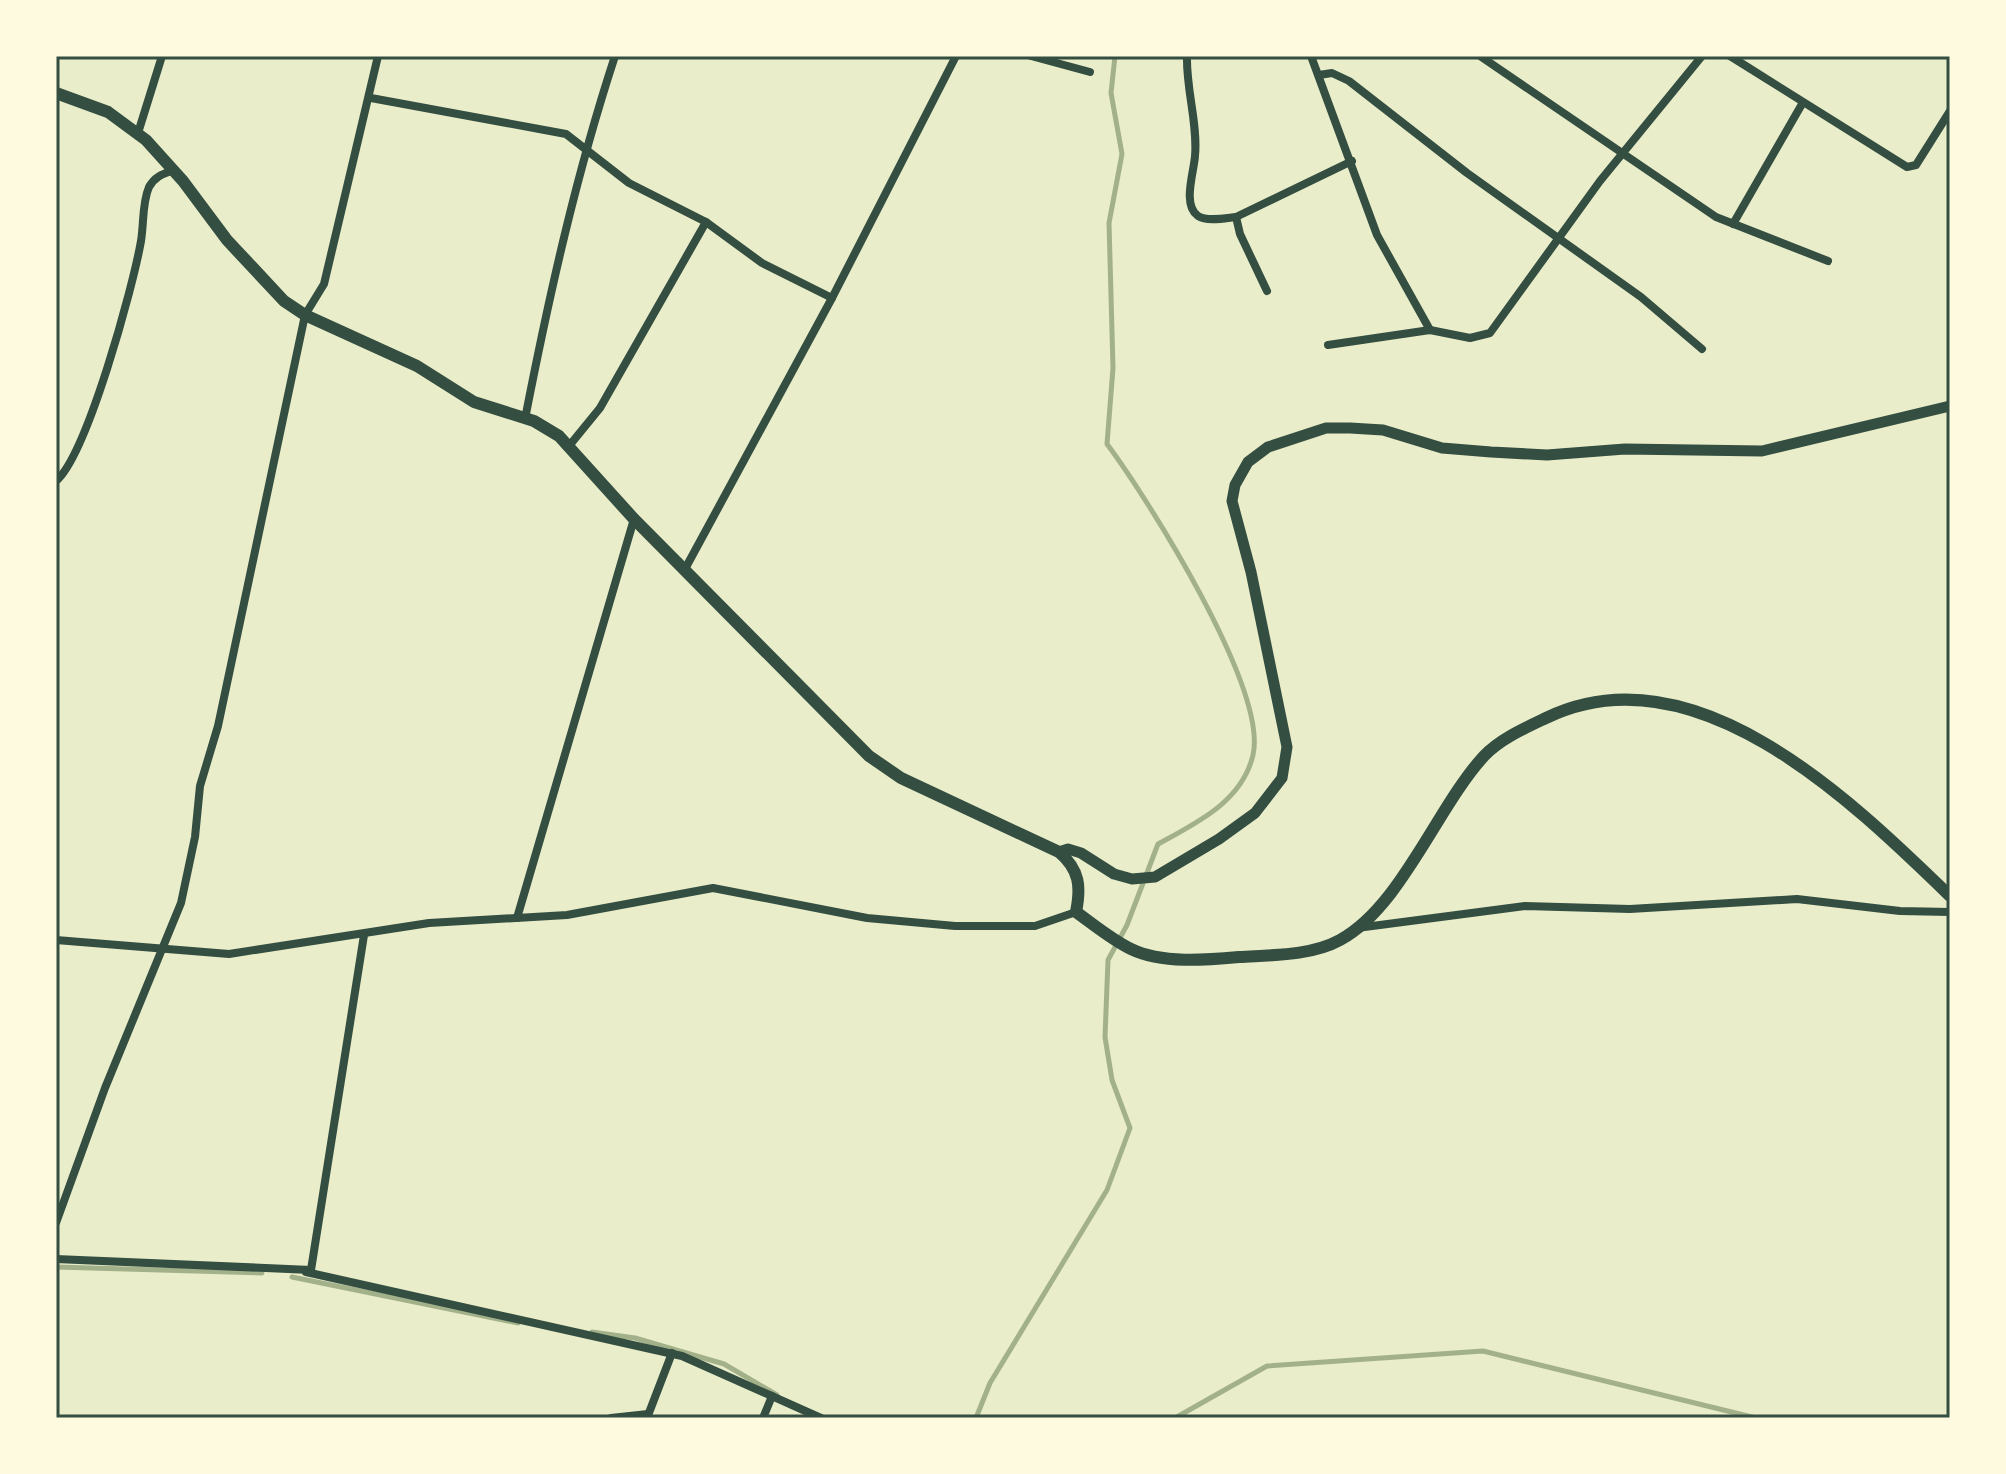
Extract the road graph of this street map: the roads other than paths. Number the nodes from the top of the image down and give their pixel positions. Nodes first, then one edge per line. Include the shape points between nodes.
1 (162, 56) edge
2 (378, 56) edge
3 (615, 56) edge
4 (956, 56) edge
5 (1031, 56) edge
6 (1187, 56) edge
7 (1311, 56) edge
8 (1702, 56) edge
9 (1730, 56) edge
10 (1484, 57) edge
11 (1090, 72) dead end
12 (1319, 75) junction
13 (56, 93) edge
14 (371, 98) junction
15 (1802, 104) junction
16 (1950, 111) edge
17 (138, 133) junction
18 (585, 148) junction
19 (1625, 154) junction
20 (1352, 161) junction
21 (174, 170) junction
22 (1236, 217) junction
23 (706, 222) junction
24 (1733, 224) junction
25 (1557, 238) junction
26 (1828, 261) dead end
27 (1267, 291) dead end
28 (832, 298) junction
29 (305, 315) junction
30 (1430, 330) junction
31 (1328, 345) dead end
32 (1702, 349) dead end
33 (1950, 406) edge
34 (525, 419) junction
35 (569, 446) junction
36 (56, 481) edge
37 (634, 519) junction
38 (685, 569) junction
39 (1059, 852) junction
40 (1950, 896) edge
41 (1076, 912) junction
42 (1950, 912) edge
43 (517, 918) junction
44 (1356, 928) junction
45 (364, 935) junction
46 (56, 940) edge
47 (163, 951) junction
48 (56, 1223) edge
49 (56, 1259) edge
50 (305, 1272) junction
51 (672, 1353) junction
52 (772, 1396) junction
53 (648, 1416) edge
54 (611, 1418) edge
55 (763, 1418) edge
56 (821, 1418) edge

1 - 17 street
2 - 14 street
3 - 18 street
4 - 28 street
5 - 11 street
6 - 22 street via 1196,152 1192,208 1208,219
7 - 12 street
8 - 19 street
9 - 15 street
10 - 19 street
12 - 20 street
12 - 25 street via 1332,73 1349,81
13 - 17 main road via 94,105
14 - 18 street via 566,134
14 - 29 street via 324,284
15 - 16 street via 1907,167 1916,165
15 - 24 street
17 - 21 main road
18 - 23 street via 629,183
18 - 34 street
19 - 24 street
19 - 25 street
20 - 22 street
20 - 30 street via 1377,235
21 - 29 main road via 227,240 284,301
21 - 36 street via 157,176 149,189 115,343 79,445
22 - 27 street
23 - 28 street via 762,263
23 - 35 street via 600,408
24 - 26 street
25 - 30 street via 1490,333 1470,338
25 - 32 street via 1641,297
28 - 38 street
29 - 34 main road via 417,366 474,402
29 - 47 street via 234,657 200,786 184,890
30 - 31 street
33 - 39 main road via 1762,451 1491,452 1442,448 1383,430 1350,428 1326,428 1268,447 1248,462 1232,501 1288,760 1282,778 1255,813 1155,877 1132,879 1081,853
34 - 35 main road via 546,427
35 - 37 main road
37 - 38 main road
37 - 43 street
38 - 39 main road via 869,756 901,778
39 - 41 main road via 1077,876
40 - 44 main road via 1834,789 1751,737 1685,709 1608,698 1558,713 1487,753 1388,895
41 - 43 street via 1035,926 955,926 867,918 713,888 567,915
41 - 44 main road via 1129,948 1171,957 1313,950
42 - 44 street via 1797,899 1630,909 1525,906
43 - 45 street via 429,923
45 - 47 street via 229,954
45 - 50 street via 315,1264
46 - 47 street
47 - 48 street
49 - 50 street
50 - 51 street
51 - 52 street
51 - 53 street
52 - 55 street
52 - 56 street
53 - 54 street

